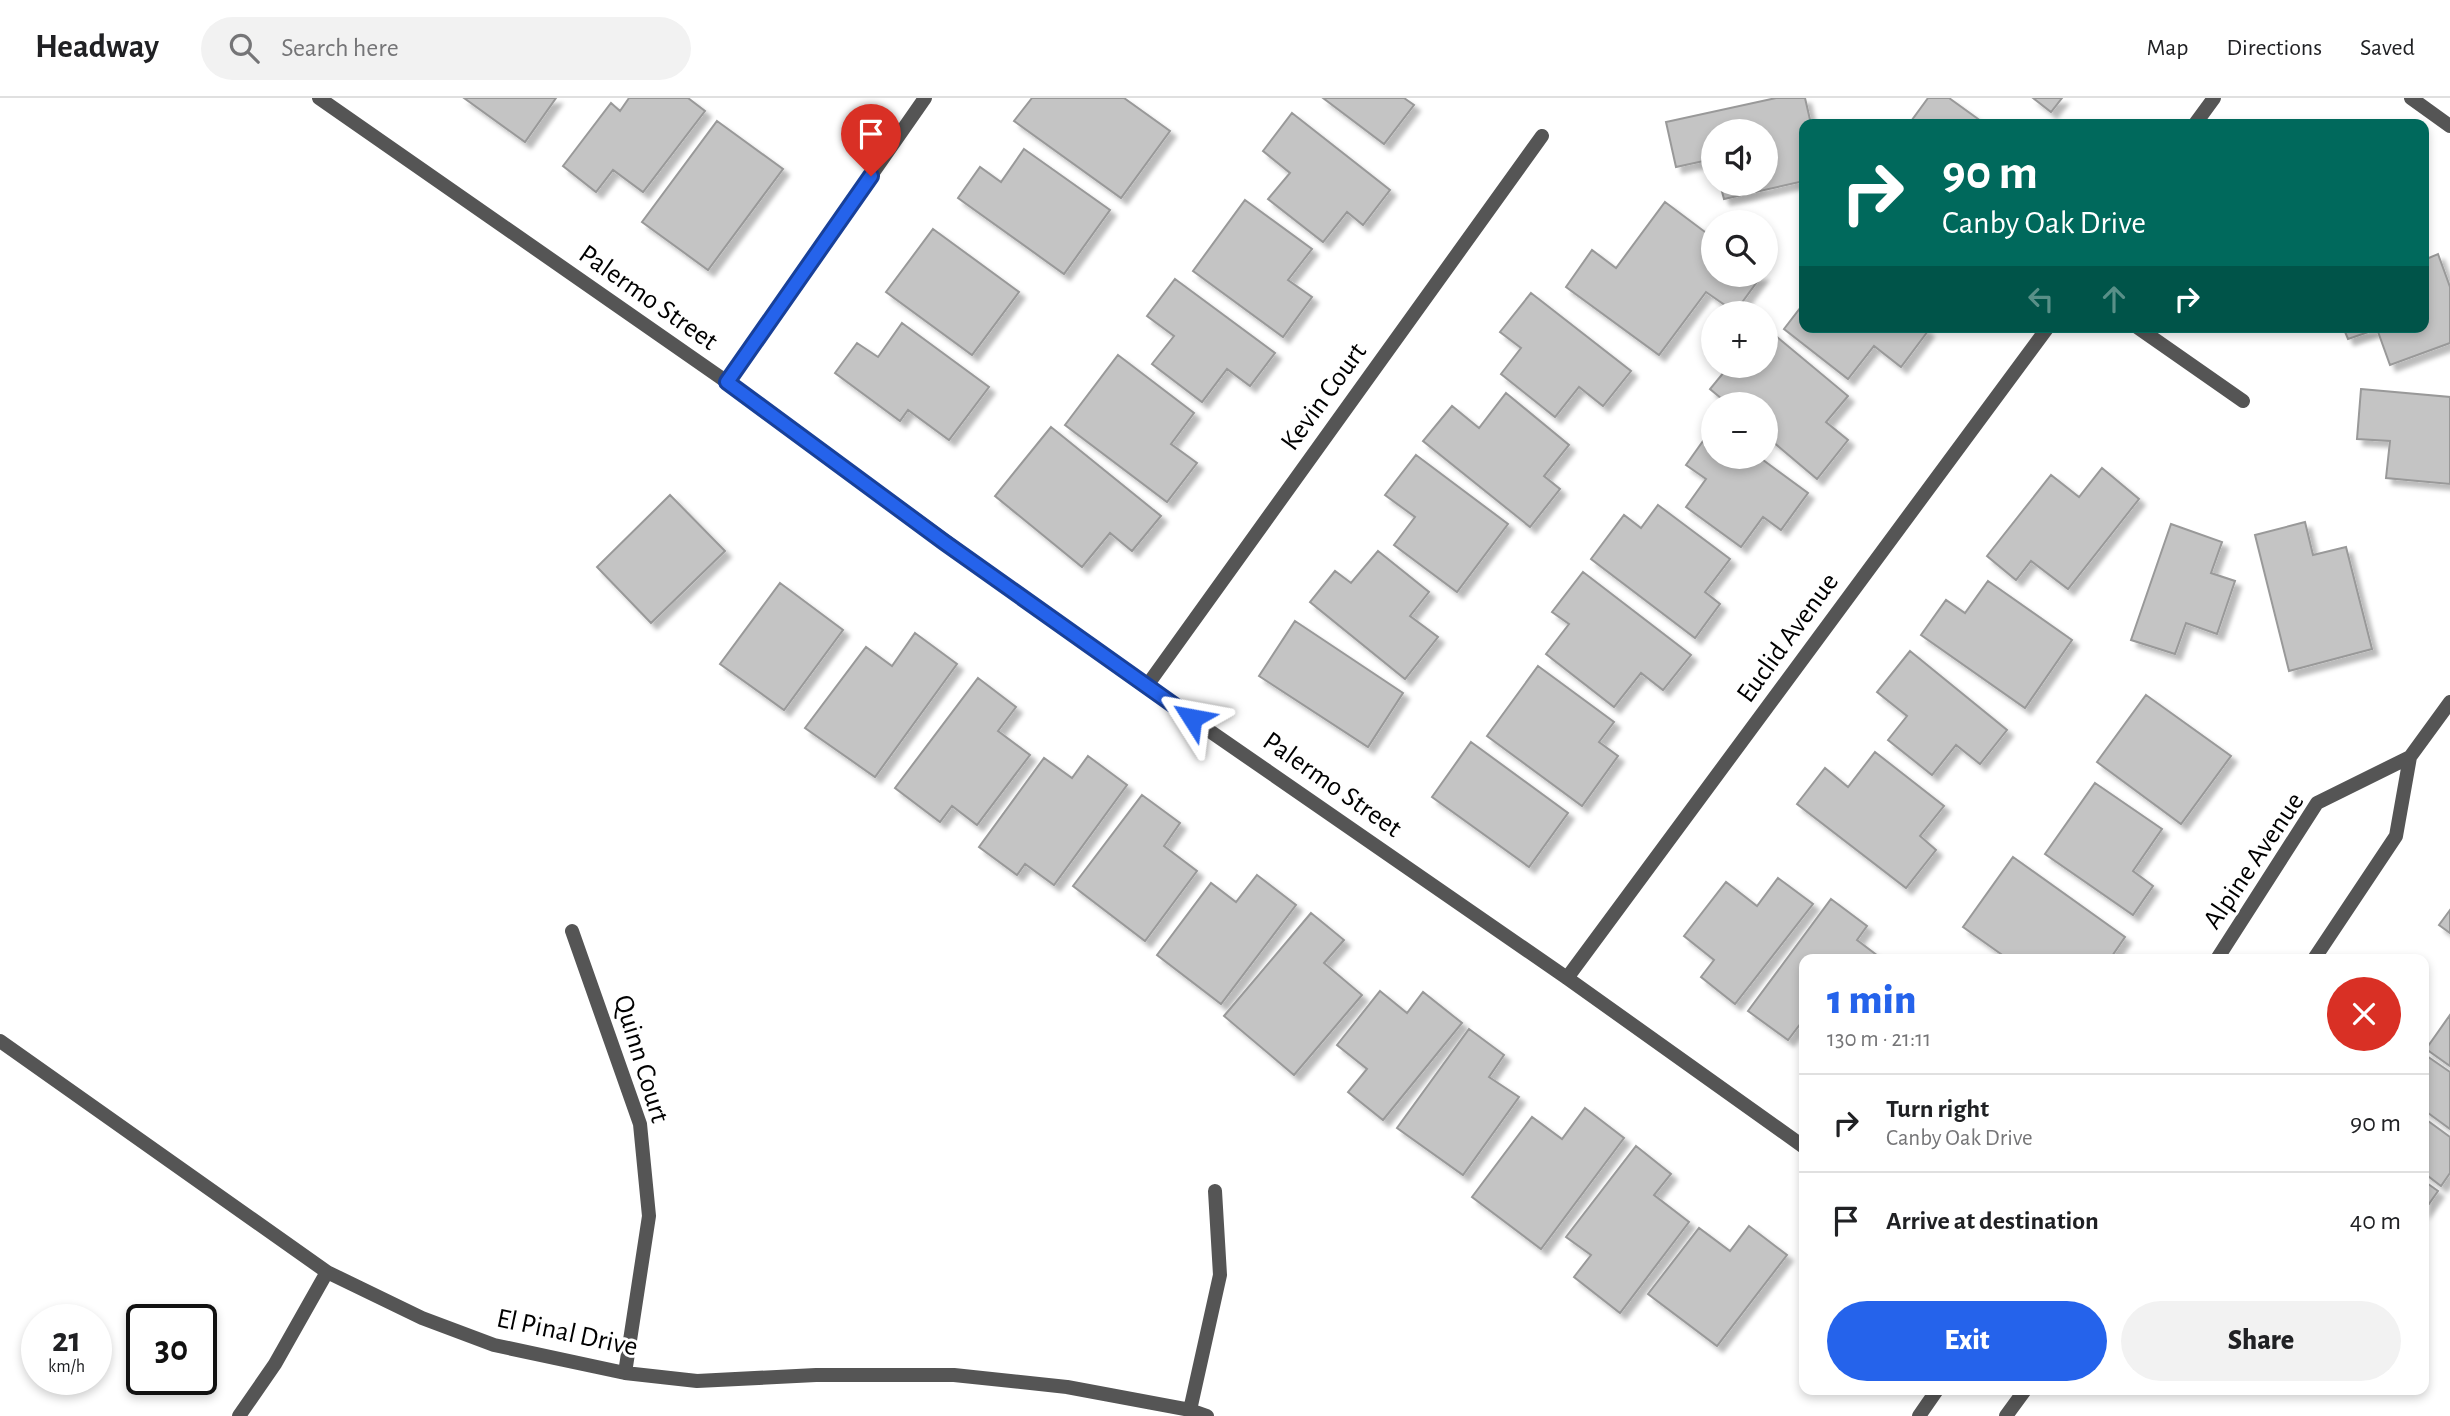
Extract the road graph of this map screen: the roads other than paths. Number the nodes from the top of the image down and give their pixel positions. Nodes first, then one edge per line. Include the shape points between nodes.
1 (319, 98) edge
2 (925, 98) edge
3 (2214, 98) edge
4 (2411, 98) edge
5 (2199, 119) edge
6 (2450, 126) edge
7 (1542, 136) dead end
8 (2044, 333) edge
9 (2146, 333) edge
10 (727, 382) junction
11 (2243, 401) dead end
12 (1146, 687) junction
13 (2450, 702) edge
14 (2410, 757) junction
15 (572, 931) dead end
16 (2220, 954) edge
17 (2317, 954) edge
18 (1567, 978) junction
19 (0, 1041) edge
20 (1799, 1143) edge
21 (1215, 1191) dead end
22 (327, 1272) junction
23 (625, 1373) junction
24 (1934, 1395) edge
25 (2021, 1395) edge
26 (1190, 1410) junction
27 (239, 1416) edge
28 (1207, 1416) edge
29 (1919, 1416) edge
30 (2006, 1416) edge

1 - 10 street, Palermo Street
2 - 10 street
3 - 5 street
4 - 6 street
7 - 12 street, Kevin Court
8 - 18 street, Euclid Avenue
9 - 11 street
10 - 12 street, Palermo Street
12 - 18 street, Palermo Street
13 - 14 street, Alpine Avenue
14 - 16 street, Alpine Avenue via 2317,803
14 - 17 street, Alpine Avenue via 2396,836
15 - 23 street, Quinn Court via 640,1124 649,1216
18 - 20 street, Palermo Street
19 - 22 street, El Pinal Drive
21 - 26 street via 1220,1275
22 - 23 street, El Pinal Drive via 422,1318 494,1345
22 - 27 street via 275,1364
23 - 26 street, El Pinal Drive via 697,1381 954,1375 1067,1387
24 - 29 street
25 - 30 street
26 - 28 street, El Pinal Drive

